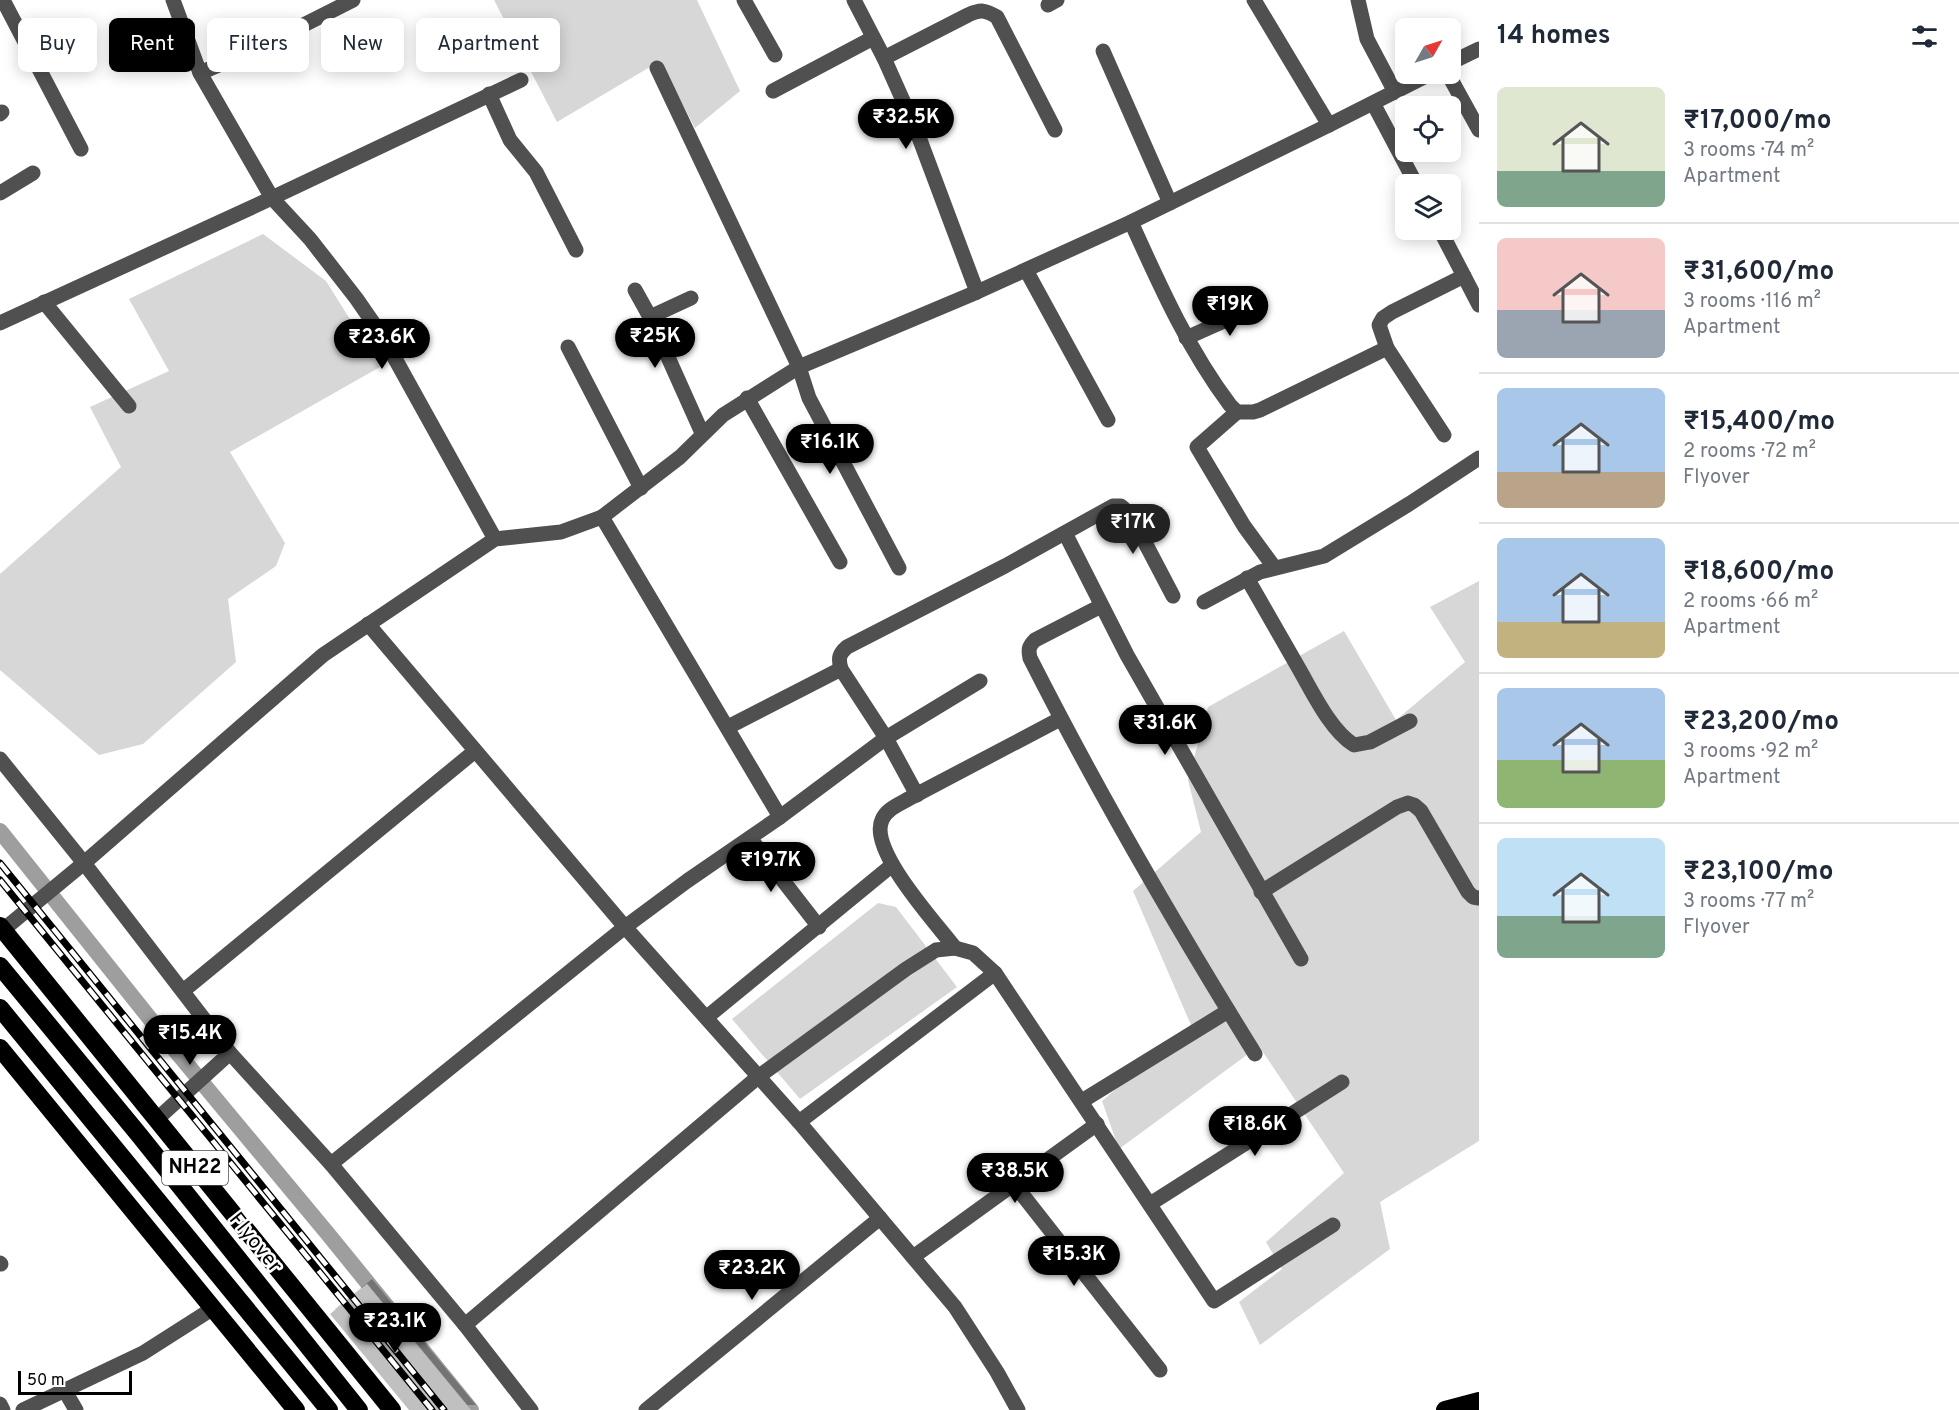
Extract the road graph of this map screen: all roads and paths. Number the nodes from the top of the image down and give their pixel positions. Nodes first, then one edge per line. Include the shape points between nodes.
1 (3, 0) edge
2 (173, 0) edge
3 (353, 0) edge
4 (744, 0) edge
5 (854, 0) edge
6 (1254, 0) edge
7 (1358, 0) edge
8 (873, 38) junction
9 (1479, 49) edge
10 (1103, 51) dead end
11 (775, 55) dead end
12 (884, 58) junction
13 (1461, 58) edge
14 (657, 68) dead end
15 (200, 73) junction
16 (521, 80) dead end
17 (1411, 84) edge
18 (1454, 84) edge
19 (773, 91) dead end
20 (1395, 92) junction
21 (489, 94) junction
22 (1373, 103) junction
23 (1329, 125) junction
24 (1055, 130) dead end
25 (1479, 130) edge
26 (81, 148) dead end
27 (33, 173) dead end
28 (1411, 174) edge
29 (0, 193) edge
30 (272, 198) junction
31 (1170, 203) junction
32 (1131, 222) junction
33 (1445, 240) edge
34 (576, 250) dead end
35 (1026, 270) junction
36 (1464, 276) junction
37 (635, 290) dead end
38 (977, 292) junction
39 (691, 298) dead end
40 (44, 302) junction
41 (1260, 305) dead end
42 (1479, 305) edge
43 (650, 317) junction
44 (0, 322) edge
45 (1186, 338) junction
46 (568, 347) dead end
47 (1387, 348) junction
48 (799, 367) junction
49 (747, 398) junction
50 (129, 406) dead end
51 (1237, 412) junction
52 (1108, 420) dead end
53 (702, 433) junction
54 (1444, 435) dead end
55 (1479, 458) edge
56 (641, 488) junction
57 (602, 517) junction
58 (1065, 533) junction
59 (495, 539) junction
60 (840, 562) dead end
61 (1274, 567) junction
62 (899, 568) dead end
63 (1247, 579) junction
64 (1173, 596) dead end
65 (1203, 602) dead end
66 (1101, 606) junction
67 (368, 624) junction
68 (841, 669) junction
69 (981, 681) dead end
70 (1060, 719) junction
71 (1410, 721) dead end
72 (728, 727) junction
73 (886, 738) junction
74 (475, 751) junction
75 (0, 759) edge
76 (917, 795) junction
77 (780, 817) junction
78 (750, 838) junction
79 (84, 863) junction
80 (891, 866) junction
81 (1261, 892) junction
82 (1479, 898) edge
83 (625, 927) junction
84 (819, 927) junction
85 (2, 928) edge
86 (955, 948) junction
87 (1300, 959) dead end
88 (0, 966) edge
89 (995, 973) junction
90 (183, 991) junction
91 (0, 1008) edge
92 (1228, 1011) junction
93 (707, 1017) junction
94 (0, 1048) edge
95 (230, 1053) junction
96 (1255, 1054) dead end
97 (758, 1077) junction
98 (1342, 1082) dead end
99 (1082, 1101) junction
100 (156, 1120) junction
101 (799, 1122) junction
102 (1097, 1124) junction
103 (331, 1164) junction
104 (1014, 1184) junction
105 (1150, 1204) junction
106 (880, 1218) junction
107 (1333, 1225) dead end
108 (913, 1257) junction
109 (212, 1309) junction
110 (465, 1325) junction
111 (1160, 1370) dead end
112 (65, 1391) junction
113 (1479, 1401) edge
114 (0, 1404) edge
115 (3, 1410) edge
116 (23, 1410) edge
117 (76, 1410) edge
118 (296, 1410) edge
119 (329, 1410) edge
120 (360, 1410) edge
121 (392, 1410) edge
122 (531, 1410) edge
123 (646, 1410) edge
124 (1018, 1410) edge
125 (1444, 1410) edge

1 - 26 street
2 - 15 street
3 - 15 street
4 - 11 street
5 - 8 street
6 - 23 street
7 - 20 street via 1367,39
8 - 12 street
8 - 19 street
9 - 13 street
10 - 31 street
12 - 24 street via 968,15 986,10 997,17
12 - 38 street via 917,132
14 - 48 street
15 - 30 street
16 - 21 street
17 - 20 street
18 - 25 street
20 - 22 street
21 - 30 street
21 - 34 street via 510,140 536,172
22 - 23 street
22 - 28 street
23 - 31 street
27 - 29 street
30 - 40 street
30 - 59 street via 310,239 382,337
31 - 32 street
32 - 35 street
32 - 45 street
33 - 36 street
35 - 38 street
35 - 52 street
36 - 42 street
36 - 47 street via 1383,318 1379,325
37 - 43 street
38 - 48 street
39 - 43 street
40 - 44 street
40 - 50 street
41 - 45 street
43 - 53 street
45 - 51 street via 1217,389
46 - 56 street
47 - 51 street via 1260,410
47 - 54 street
48 - 49 street
48 - 62 street via 809,398
49 - 53 street
49 - 60 street
51 - 61 street via 1197,447 1244,526
53 - 56 street via 680,458
55 - 61 street via 1324,556
56 - 57 street
57 - 59 street via 561,532
57 - 72 street
58 - 64 street via 1105,510 1121,506 1130,514
58 - 66 street
58 - 68 street via 847,647 840,653
59 - 67 street
61 - 63 street
63 - 65 street
63 - 71 street via 1329,718 1347,741 1353,745 1370,742
66 - 70 street via 1030,645 1030,658
66 - 81 street
67 - 74 street
67 - 79 street via 303,671
68 - 72 street
68 - 73 street
69 - 73 street
70 - 76 street
70 - 92 street
72 - 77 street
73 - 76 street
73 - 77 street
74 - 83 street
74 - 90 street
75 - 79 street
76 - 80 street via 882,818 879,829
77 - 78 street
78 - 83 street
78 - 84 street
79 - 85 street
79 - 90 street
80 - 84 street
80 - 86 street
81 - 82 street via 1407,803 1421,811 1468,892
81 - 87 street
83 - 93 street
83 - 103 street
84 - 93 street
85 - 100 highway, NH22
86 - 89 street via 973,953
86 - 97 street via 936,950 906,969
88 - 120 highway, Flyover
89 - 99 street
89 - 101 street
90 - 95 street
91 - 119 highway
92 - 96 street
92 - 99 street
93 - 97 street
94 - 109 highway
95 - 100 street
95 - 103 street
97 - 101 street
97 - 110 street
98 - 105 street
99 - 102 street
100 - 121 highway, NH22
101 - 106 street
102 - 104 street
102 - 105 street
103 - 110 street
104 - 108 street
104 - 111 street
105 - 107 street via 1214,1301
106 - 108 street
106 - 123 street
108 - 124 street via 955,1307
109 - 112 street via 143,1353
109 - 118 highway
110 - 122 street
112 - 116 street
112 - 117 street
113 - 125 highway
114 - 115 street

